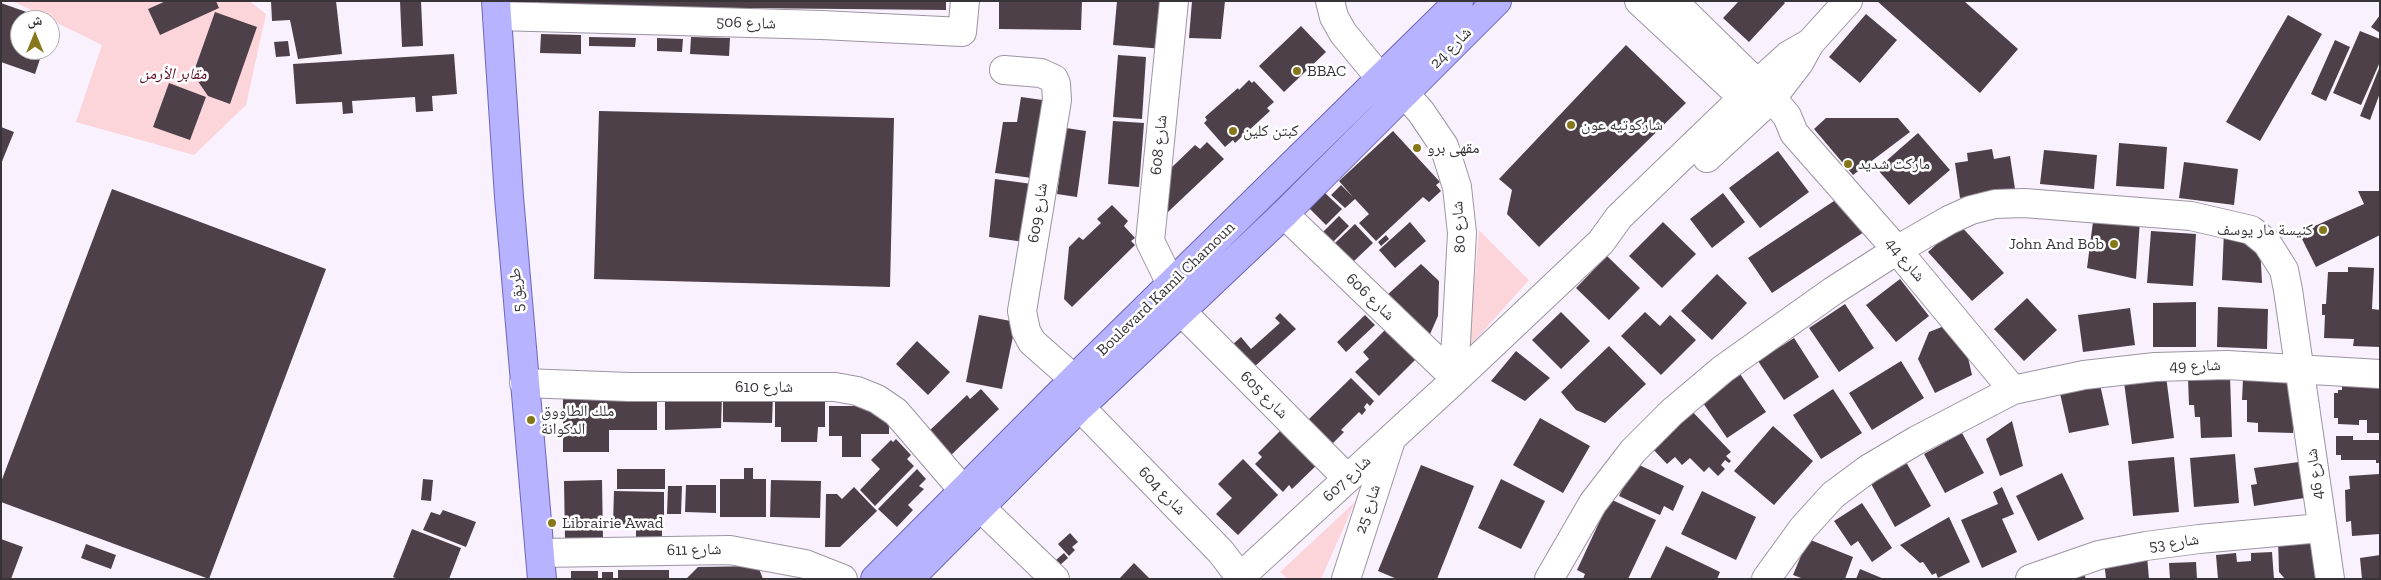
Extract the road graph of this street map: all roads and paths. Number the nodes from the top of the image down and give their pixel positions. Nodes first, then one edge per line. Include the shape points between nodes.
1 (965, 1) edge
2 (1174, 1) edge
3 (1330, 1) edge
4 (1459, 1) edge
5 (1497, 1) edge
6 (1639, 1) edge
7 (1673, 1) edge
8 (1848, 1) edge
9 (497, 8) edge
10 (1004, 70) dead end
11 (1381, 79) junction
12 (1405, 94) junction
13 (1757, 98) junction
14 (1284, 214) junction
15 (1897, 250) junction
16 (1171, 284) junction
17 (1182, 312) junction
18 (2299, 369) junction
19 (2380, 374) edge
20 (1454, 377) junction
21 (1074, 379) junction
22 (524, 383) junction
23 (2013, 390) junction
24 (1080, 407) junction
25 (1391, 438) junction
26 (1347, 478) junction
27 (971, 498) junction
28 (2322, 528) junction
29 (541, 566) edge
30 (1250, 575) edge
31 (843, 579) edge
32 (875, 579) edge
33 (909, 579) edge
34 (1055, 579) edge
35 (1346, 579) edge
36 (1549, 579) edge
37 (1766, 579) edge
38 (2030, 579) edge
39 (2330, 579) edge

1 - 9 street, شارع 506 via 962,32
2 - 16 street, شارع 608 via 1150,241
3 - 11 street via 1342,33
4 - 11 main road, Boulevard Kamil Chamoun
5 - 12 main road, شارع 24
6 - 13 street
7 - 13 street
8 - 13 street, شارع 607 via 1810,43 1799,63
9 - 22 main road, طريق 5
10 - 21 street, شارع 609 via 1041,73 1054,79 1056,84 1057,100 1022,311 1026,332 1032,342
11 - 16 main road, Boulevard Kamil Chamoun
12 - 14 main road, Boulevard Kamil Chamoun
12 - 20 street, شارع 80 via 1444,146 1456,187 1462,233
13 - 15 street, شارع 44 via 1787,116 1794,133
13 - 20 street, شارع 607 via 1619,216 1601,242
14 - 17 main road, Boulevard Kamil Chamoun
14 - 20 street, شارع 606
15 - 18 street, شارع 46 via 1971,210 1995,204 2160,212 2251,230 2267,243 2284,270
15 - 23 street, شارع 44
15 - 36 street, شارع 46 via 1722,369 1672,412 1633,451 1593,503
16 - 21 main road, Boulevard Kamil Chamoun
17 - 24 main road, Boulevard Kamil Chamoun
17 - 26 street, شارع 605
18 - 19 street, شارع 49
18 - 23 street, شارع 49 via 2228,365 2155,367 2084,375
18 - 28 street, شارع 46
20 - 25 street, شارع 607
21 - 27 main road, Boulevard Kamil Chamoun
22 - 27 street, شارع 610 via 857,391 896,412
22 - 29 main road, طريق 5
23 - 37 street, شارع 49 via 1917,440 1868,469 1833,495 1803,528
24 - 27 main road, Boulevard Kamil Chamoun
24 - 30 street, شارع 604 via 1222,552
25 - 26 street, شارع 607
25 - 35 street, شارع 25
26 - 30 street, شارع 607
27 - 32 main road, Boulevard Kamil Chamoun
27 - 33 main road, Boulevard Kamil Chamoun
27 - 34 street, شارع 610
28 - 38 street, شارع 53 via 2146,546 2099,555
28 - 39 street, شارع 46
29 - 31 street, شارع 611 via 730,550 796,562

